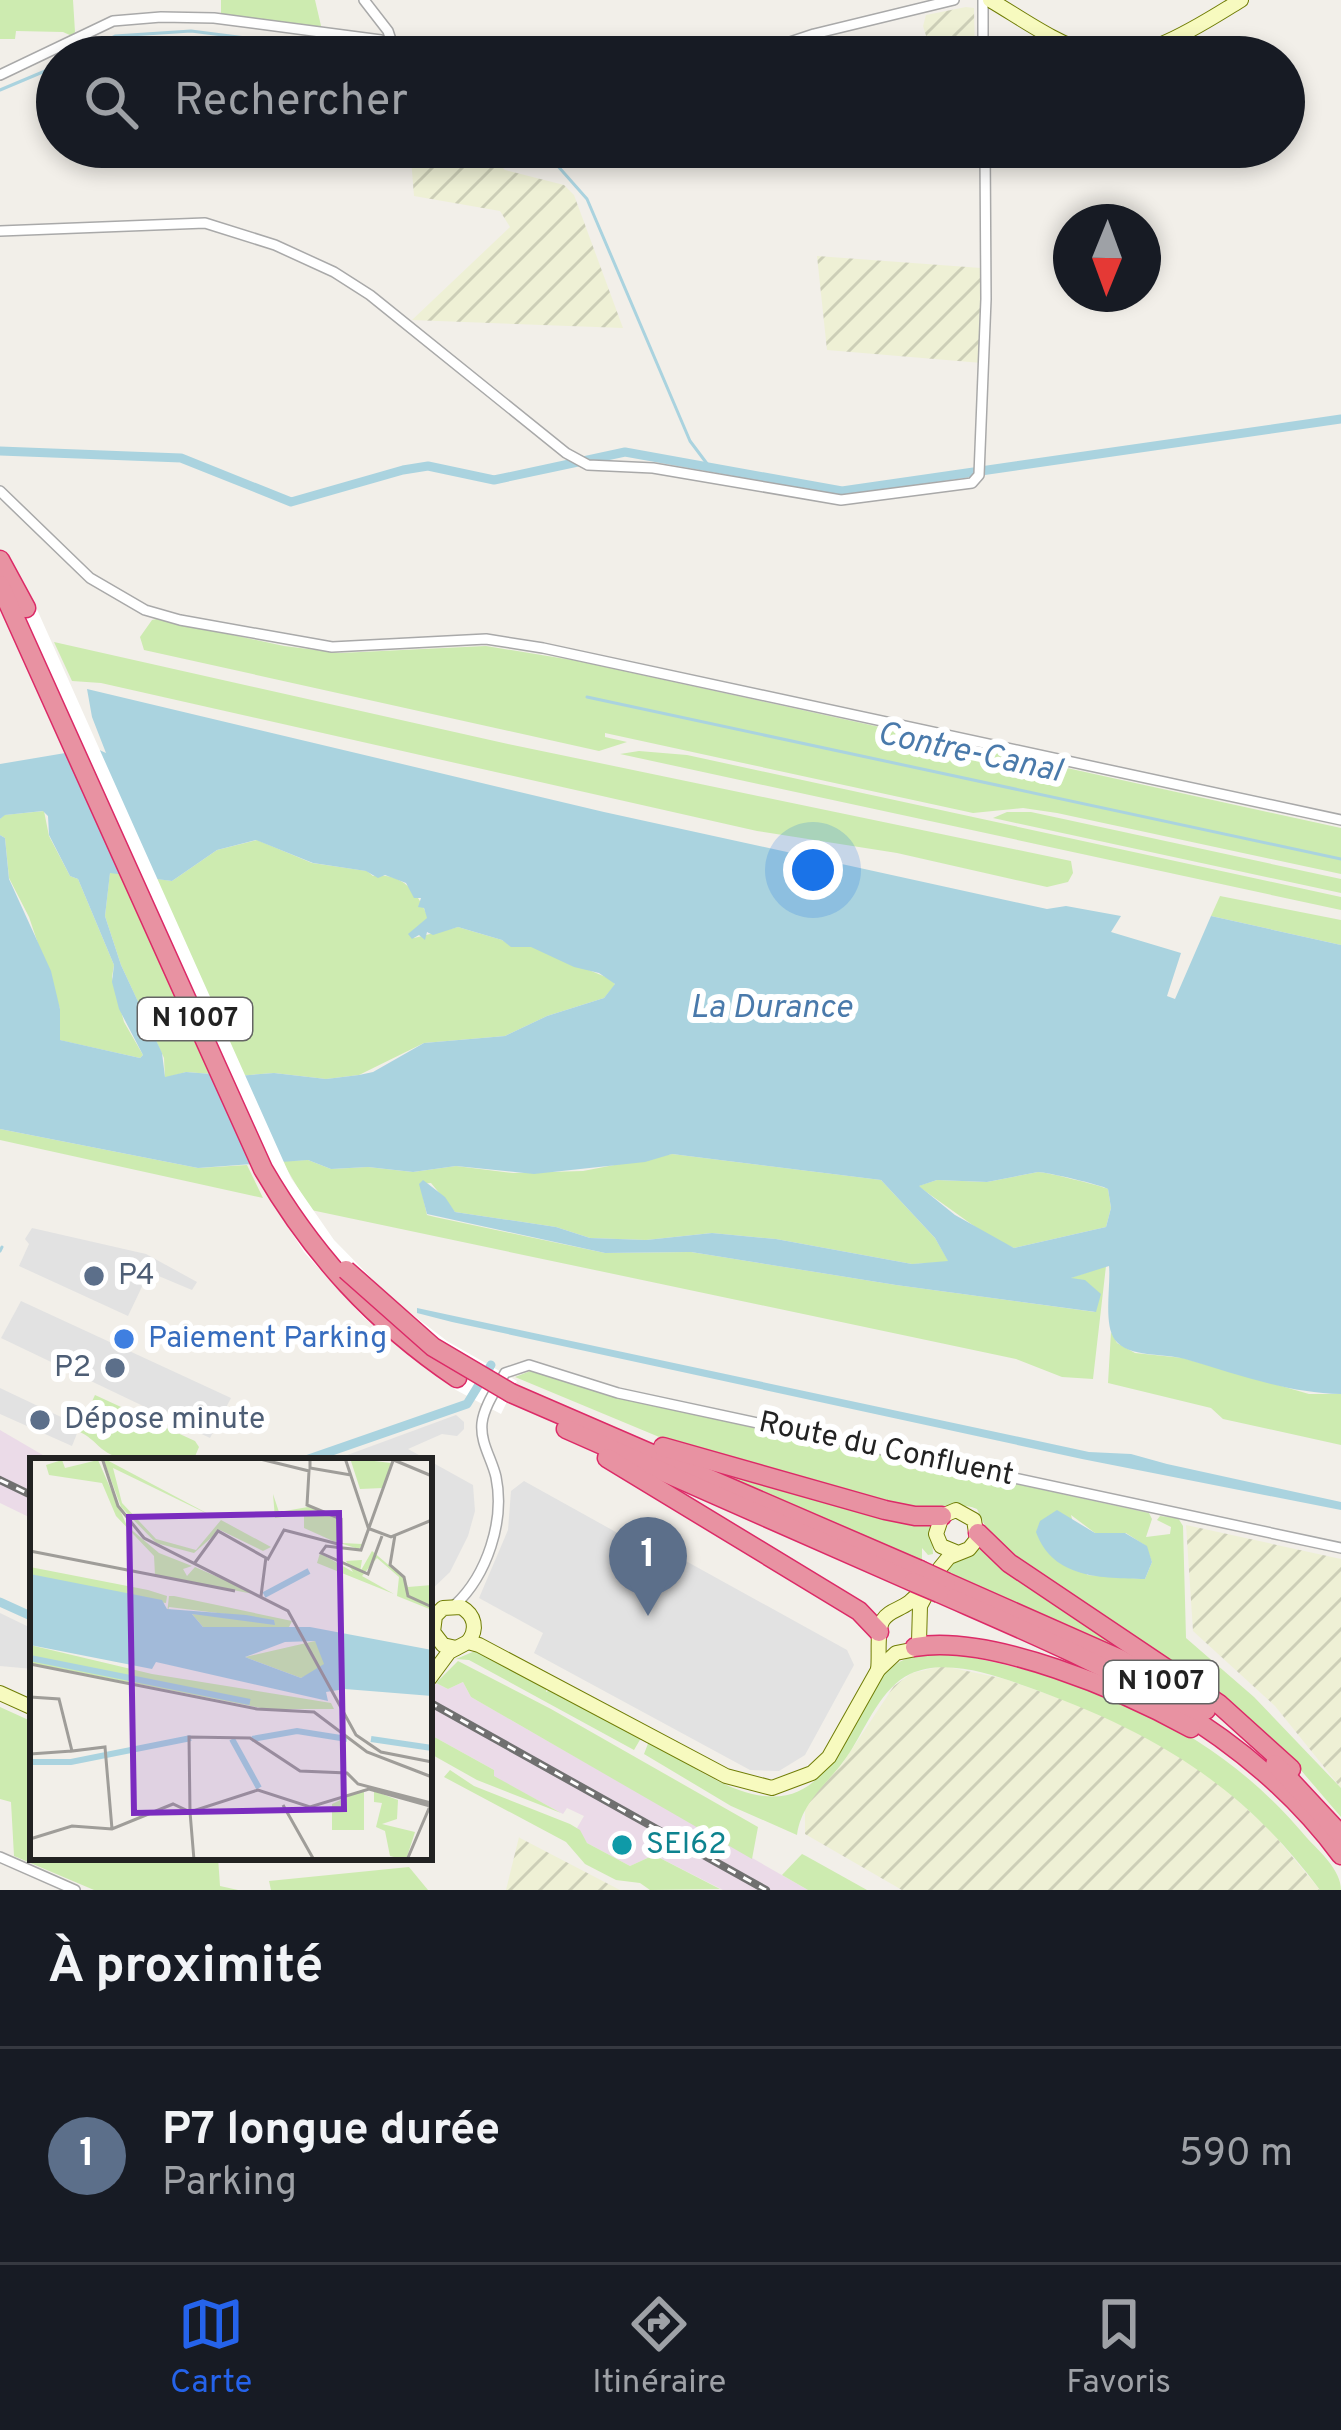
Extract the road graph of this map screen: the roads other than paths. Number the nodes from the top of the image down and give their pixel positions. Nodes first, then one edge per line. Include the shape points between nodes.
1 (364, 0) edge
2 (954, 0) edge
3 (986, 0) edge
4 (1240, 0) edge
5 (82, 36) edge
6 (342, 36) edge
7 (390, 36) edge
8 (808, 36) edge
9 (984, 36) edge
10 (1054, 36) edge
11 (1175, 36) edge
12 (36, 58) edge
13 (0, 76) edge
14 (985, 168) edge
15 (0, 231) edge
16 (0, 491) edge
17 (0, 560) edge
18 (0, 585) edge
19 (17, 603) junction
20 (1341, 820) edge
21 (508, 1398) junction
22 (541, 1418) junction
23 (601, 1430) junction
24 (942, 1516) junction
25 (978, 1533) junction
26 (941, 1546) junction
27 (1341, 1548) edge
28 (958, 1553) junction
29 (916, 1576) junction
30 (942, 1588) junction
31 (470, 1589) junction
32 (454, 1605) junction
33 (909, 1614) junction
34 (468, 1633) junction
35 (434, 1636) junction
36 (880, 1637) junction
37 (432, 1643) edge
38 (906, 1650) junction
39 (878, 1670) junction
40 (432, 1675) edge
41 (0, 1693) edge
42 (30, 1707) edge
43 (1302, 1808) junction
44 (1341, 1831) edge
45 (1341, 1855) edge
46 (0, 1856) edge
47 (75, 1890) edge

1 - 7 street
2 - 8 street
3 - 9 street
3 - 10 street
4 - 11 street
5 - 6 street via 113,21 161,17
12 - 13 street
14 - 15 street via 978,475 841,500 578,460 370,295 275,244 221,226
16 - 20 street via 90,578 179,620 332,646 486,639 543,648
17 - 19 highway, N 1007
18 - 19 highway, N 1007
19 - 21 highway, N 1007, bridge via 290,1192 369,1294
21 - 22 highway, N 1007
21 - 23 highway, N 1007
22 - 29 highway, N 1007
22 - 36 highway via 844,1602
23 - 24 highway via 885,1510
23 - 29 highway, N 1007
24 - 25 street via 963,1511
24 - 26 street
25 - 28 street
25 - 44 highway via 1009,1563 1219,1704 1298,1776
26 - 28 street
26 - 33 street
27 - 31 street, Route du Confluent via 618,1393 529,1365 505,1372 482,1420 498,1511
28 - 33 street
29 - 30 highway, N 1007, bridge
30 - 43 highway, N 1007 via 1193,1715
30 - 44 highway, N 1007 via 1120,1659 1179,1692 1255,1747
31 - 32 street
31 - 34 street
32 - 34 street
32 - 35 street via 435,1616
33 - 36 street via 889,1614
33 - 38 street via 921,1636
34 - 35 street via 443,1645
34 - 39 street via 726,1776 772,1788 830,1757
34 - 40 street
35 - 37 street
36 - 38 street
36 - 39 street
38 - 39 street
38 - 43 highway via 939,1645 1099,1683 1189,1726
41 - 42 street
43 - 45 highway, N 1007
46 - 47 street

